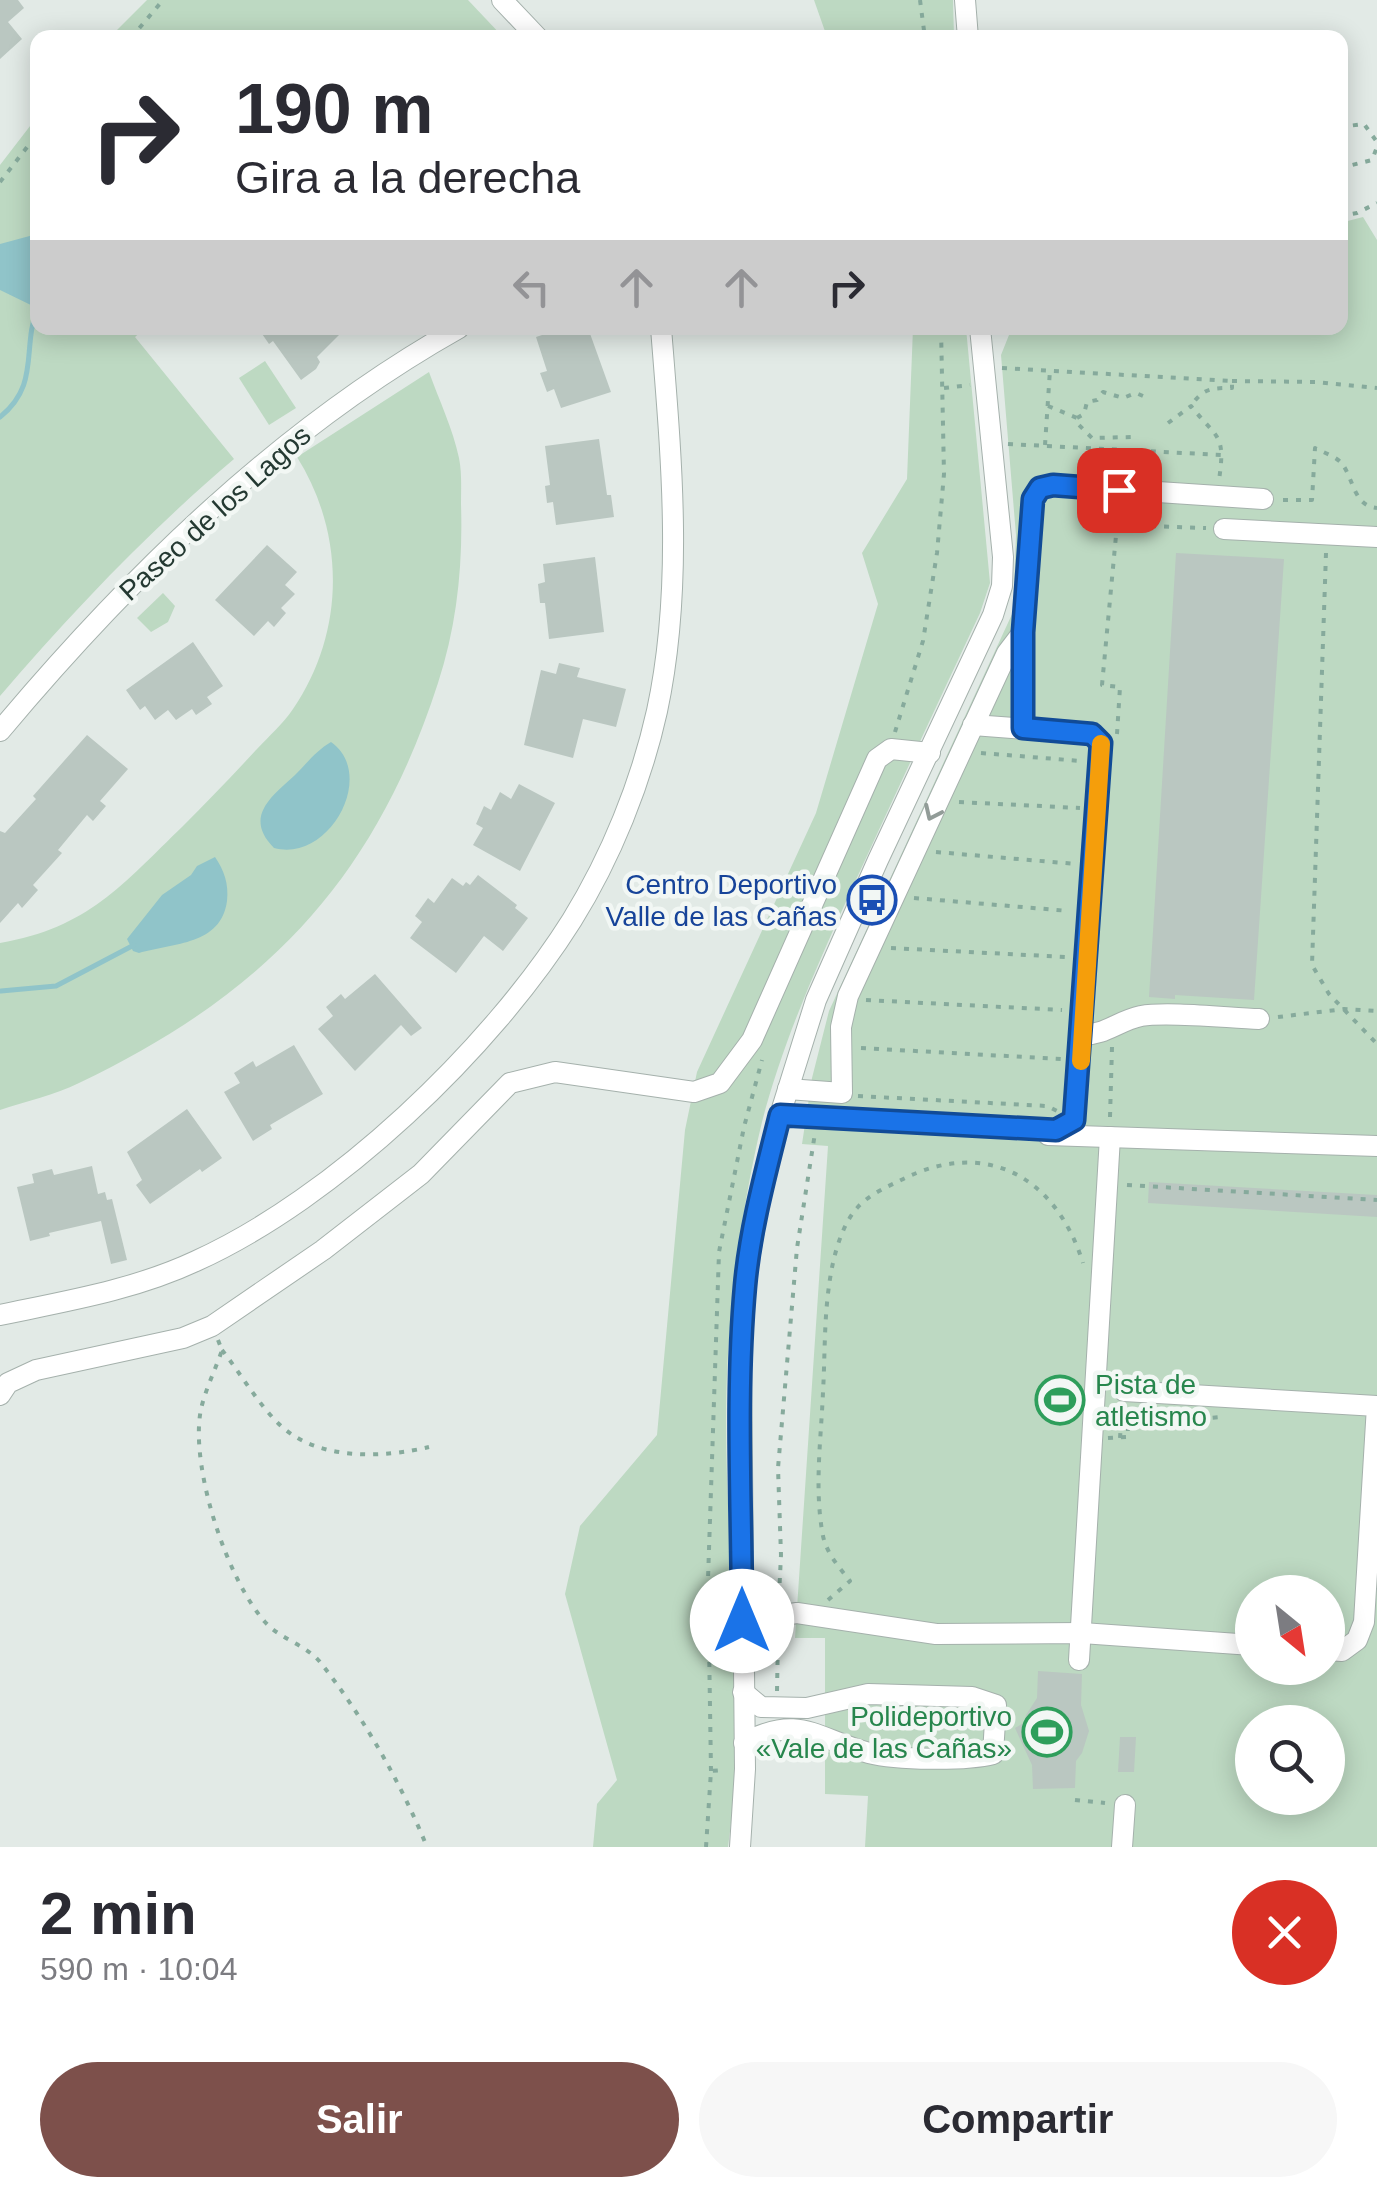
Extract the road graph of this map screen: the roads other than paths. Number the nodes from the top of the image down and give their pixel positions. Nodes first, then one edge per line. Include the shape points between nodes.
1 (502, 0) edge
2 (966, 0) edge
3 (530, 30) edge
4 (968, 30) edge
5 (448, 335) edge
6 (661, 335) edge
7 (981, 335) edge
8 (1263, 499) road end
9 (1224, 529) road end
10 (1377, 537) edge
11 (1023, 632) junction
12 (973, 725) junction
13 (1023, 728) junction
14 (0, 732) edge
15 (930, 752) junction
16 (1259, 1019) road end
17 (1082, 1035) junction
18 (849, 1088) junction
19 (788, 1089) junction
20 (842, 1118) junction
21 (778, 1122) junction
22 (1110, 1136) junction
23 (1377, 1146) edge
24 (0, 1314) edge
25 (1124, 1392) road end
26 (0, 1395) edge
27 (742, 1621) junction
28 (1082, 1633) junction
29 (1235, 1644) edge
30 (1345, 1650) edge
31 (1078, 1660) dead end
32 (743, 1692) junction
33 (744, 1743) junction
34 (1124, 1805) road end
35 (740, 1847) edge
36 (1122, 1847) edge

1 - 3 street
2 - 4 street
5 - 14 street, Paseo de los Lagos via 328,414 207,514 132,584
6 - 24 street via 672,484 664,671 622,820 571,921 441,1081 284,1211 159,1276
7 - 15 street via 1002,586
8 - 11 street via 1040,488 1033,499
9 - 10 street
11 - 12 street
11 - 13 street
12 - 13 street
12 -> 18 street via 848,996 842,1027
13 - 17 street via 1092,734 1101,743
15 - 19 street via 816,1000
15 - 26 street via 891,749 877,759 752,1040 720,1083 694,1092 555,1072 510,1083 421,1174 212,1326 36,1370 8,1383
16 - 17 street via 1142,1016 1101,1035
17 - 20 street via 1074,1120 1056,1130
18 - 19 street
18 - 20 street
19 - 21 street
20 - 21 street
21 - 22 street via 816,1129
21 - 27 street via 745,1284
22 - 23 street
22 - 28 street
25 - 30 street via 1376,1406 1364,1622 1358,1640
27 - 28 street via 797,1614 936,1634
27 - 32 street
28 - 29 street
28 - 31 street
32 - 33 street
32 - 33 street via 761,1707 807,1708 868,1694 972,1697 996,1705 993,1754 974,1760 871,1753 808,1729 768,1730
33 - 35 street
34 - 36 street

